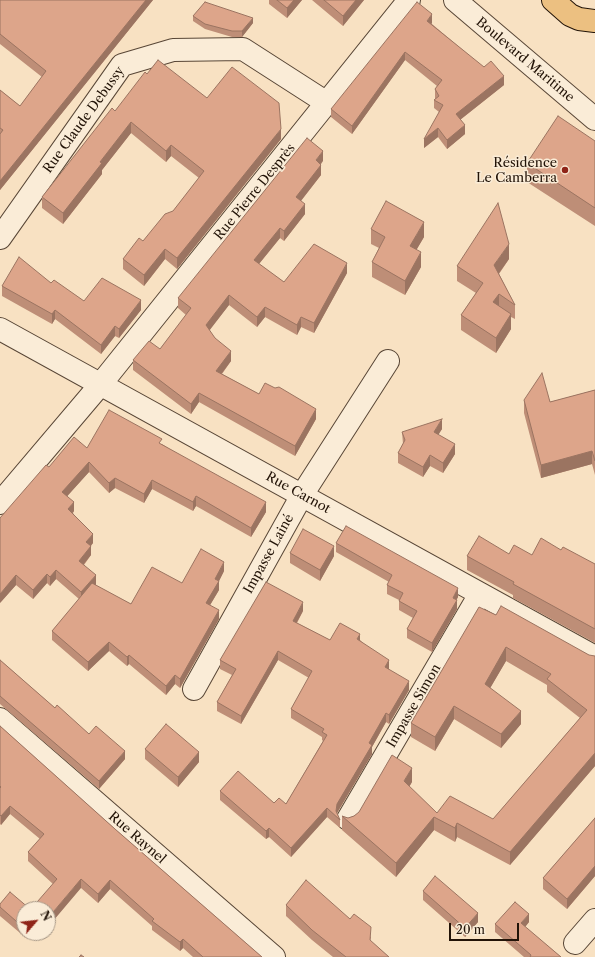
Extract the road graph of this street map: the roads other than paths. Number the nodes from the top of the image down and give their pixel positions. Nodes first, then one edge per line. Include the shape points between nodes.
1 (409, 0) edge
2 (455, 0) edge
3 (553, 0) edge
4 (595, 21) edge
5 (327, 102) junction
6 (595, 119) edge
7 (0, 238) edge
8 (0, 329) edge
9 (388, 361) dead end
10 (101, 384) junction
11 (302, 495) junction
12 (0, 503) edge
13 (480, 594) junction
14 (595, 657) edge
15 (194, 689) dead end
16 (0, 719) edge
17 (348, 819) edge
18 (595, 920) edge
19 (575, 943) dead end
20 (274, 957) edge

1 - 5 street, Rue Pierre Desprès
2 - 6 street, Boulevard Maritime
3 - 4 main road via 570,15
5 - 7 street, Rue Claude Debussy via 243,49 173,50 122,65
5 - 10 street, Rue Pierre Desprès
8 - 10 street, Rue Carnot
9 - 11 street, Impasse Lainé
10 - 11 street, Rue Carnot
10 - 12 street, Rue Pierre Desprès
11 - 13 street, Rue Carnot
11 - 15 street, Impasse Lainé
13 - 14 street, Rue Carnot
13 - 17 street, Impasse Simon
16 - 20 street, Rue Raynel
18 - 19 street

